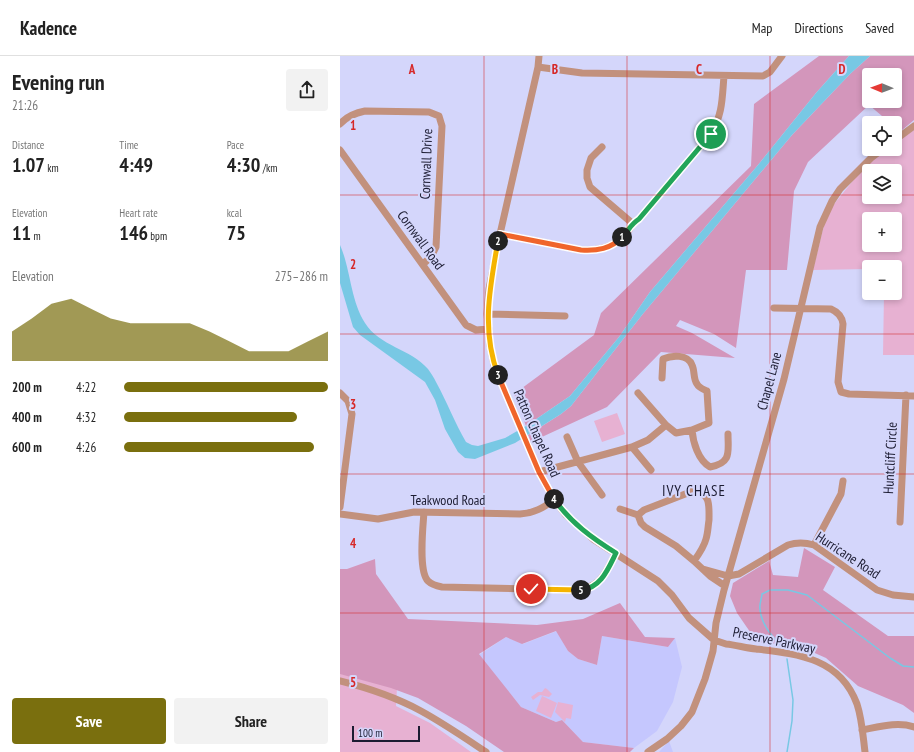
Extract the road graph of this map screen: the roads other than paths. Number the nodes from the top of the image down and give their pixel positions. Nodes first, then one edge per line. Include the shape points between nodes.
1 (539, 56) edge
2 (782, 56) edge
3 (538, 66) junction
4 (724, 76) junction
5 (340, 124) edge
6 (914, 126) edge
7 (902, 135) edge
8 (602, 147) dead end
9 (340, 150) edge
10 (874, 156) edge
11 (632, 223) junction
12 (500, 234) junction
13 (423, 264) junction
14 (774, 308) dead end
15 (800, 308) junction
16 (487, 314) junction
17 (565, 316) dead end
18 (488, 330) junction
19 (662, 378) dead end
20 (340, 393) edge
21 (638, 393) dead end
22 (910, 395) edge
23 (666, 426) junction
24 (692, 430) junction
25 (728, 434) dead end
26 (566, 437) dead end
27 (632, 447) junction
28 (343, 460) edge
29 (578, 462) junction
30 (651, 470) dead end
31 (539, 472) junction
32 (843, 481) dead end
33 (602, 495) dead end
34 (554, 500) junction
35 (340, 507) edge
36 (620, 509) dead end
37 (424, 512) junction
38 (340, 514) edge
39 (638, 516) junction
40 (900, 522) dead end
41 (814, 545) junction
42 (616, 553) junction
43 (694, 561) junction
44 (703, 569) junction
45 (728, 576) junction
46 (725, 586) junction
47 (914, 597) edge
48 (714, 640) junction
49 (340, 681) edge
50 (914, 727) edge
51 (862, 730) junction
52 (486, 752) edge
53 (648, 752) edge
54 (865, 752) edge

1 - 3 street, Patton Chapel Road
2 - 4 street via 770,72 763,76
3 - 4 street via 582,73
3 - 12 street, Patton Chapel Road
4 - 11 street via 722,109 711,134 639,219
5 - 13 street, Cornwall Drive via 350,115 365,111 429,112 439,116 442,126 436,247 431,257
6 - 7 street
8 - 11 street via 591,158 587,170 590,187
9 - 13 street, Cornwall Road
10 - 15 street, Chapel Lane via 840,189 826,212 816,240
11 - 12 street via 618,241 608,248 595,251
12 - 16 street, Patton Chapel Road via 489,289
13 - 18 street, Cornwall Road via 466,325 476,330
14 - 15 street
15 - 22 street via 831,309 842,318 838,382 841,392
15 - 45 street, Chapel Lane via 784,379
16 - 17 street
16 - 18 street, Patton Chapel Road
18 - 31 street, Patton Chapel Road via 494,364
19 - 24 street via 663,359 667,357 682,356 692,364 696,383 707,391 709,423
20 - 28 street via 348,401 352,414
21 - 23 street
22 - 40 street, Huntcliff Circle
23 - 24 street via 676,433
23 - 27 street via 648,440
24 - 25 street via 692,438 699,454 710,466 726,460
26 - 29 street
27 - 29 street
27 - 30 street
28 - 35 street
29 - 31 street
29 - 33 street
31 - 34 street, Patton Chapel Road
32 - 41 street via 842,494
34 - 37 street, Teakwood Road via 532,513
34 - 42 street, Patton Chapel Road via 581,529
36 - 39 street
37 - 38 street, Teakwood Road via 407,512 378,519
37 - 42 street via 422,568 427,580 436,586 586,589 599,582
39 - 43 street via 645,527 676,546
39 - 43 street via 639,512 687,492 698,491 708,498 707,537
41 - 45 street, Hurricane Road via 799,542 788,545 739,574
41 - 47 street, Hurricane Road via 877,590
42 - 48 street, Patton Chapel Road via 666,588 689,618
43 - 44 street
44 - 45 street
44 - 46 street
45 - 46 street, Chapel Lane
46 - 48 street, Chapel Lane
48 - 51 street, Preserve Parkway via 803,656 824,665 840,679 851,694 859,712
48 - 53 street via 705,679 692,712 667,739
49 - 52 street via 361,686 420,710
50 - 51 street via 893,725
51 - 54 street, Preserve Parkway

